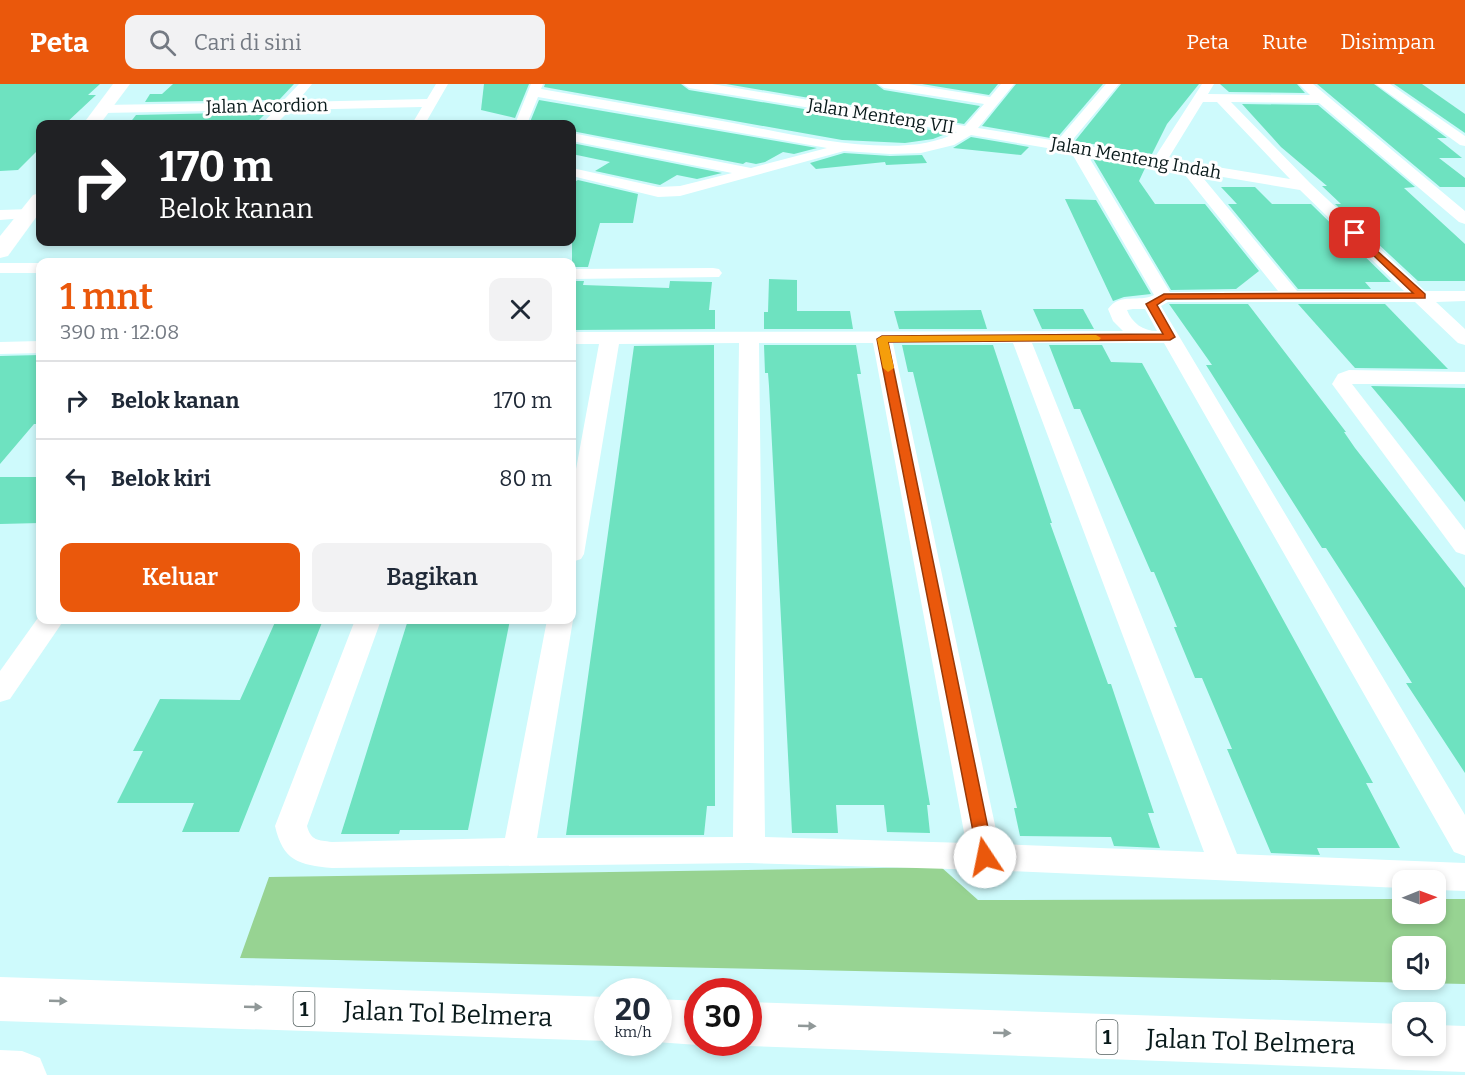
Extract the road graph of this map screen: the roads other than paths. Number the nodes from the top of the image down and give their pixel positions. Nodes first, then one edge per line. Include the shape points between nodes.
1 (122, 84) edge
2 (306, 84) edge
3 (442, 84) edge
4 (689, 84) edge
5 (884, 84) edge
6 (1008, 84) edge
7 (1113, 84) edge
8 (1209, 84) edge
9 (1305, 84) edge
10 (1382, 84) edge
11 (536, 88) edge
12 (1200, 99) junction
13 (1221, 99) junction
14 (1323, 99) junction
15 (991, 101) junction
16 (433, 103) junction
17 (286, 106) junction
18 (102, 110) junction
19 (95, 120) edge
20 (273, 120) edge
21 (422, 120) edge
22 (523, 120) edge
23 (967, 130) junction
24 (576, 138) edge
25 (1465, 142) edge
26 (847, 147) junction
27 (1068, 147) junction
28 (1159, 162) junction
29 (1187, 168) junction
30 (752, 172) junction
31 (576, 173) edge
32 (1305, 186) junction
33 (36, 207) edge
34 (0, 215) edge
35 (1465, 219) edge
36 (0, 251) edge
37 (0, 268) edge
38 (36, 268) edge
39 (576, 273) edge
40 (712, 273) dead end
41 (1291, 295) junction
42 (1421, 296) junction
43 (1465, 296) edge
44 (1158, 300) junction
45 (749, 336) junction
46 (1170, 337) junction
47 (576, 338) edge
48 (610, 338) junction
49 (1143, 338) junction
50 (882, 339) junction
51 (1021, 339) junction
52 (1465, 339) edge
53 (36, 347) edge
54 (0, 348) edge
55 (1465, 378) edge
56 (576, 531) edge
57 (1465, 547) edge
58 (48, 624) edge
59 (367, 624) edge
60 (559, 624) edge
61 (0, 692) edge
62 (1465, 843) edge
63 (749, 850) junction
64 (519, 851) junction
65 (985, 857) junction
66 (1226, 867) junction
67 (1465, 877) edge
68 (0, 999) edge
69 (594, 1020) edge
70 (762, 1024) edge
71 (1465, 1049) edge
72 (0, 1074) edge
73 (22, 1075) edge

1 - 18 main road
2 - 17 street
3 - 16 street
4 - 23 street, Jalan Menteng VII
5 - 15 street
6 - 15 street
7 - 27 street
8 - 12 street
9 - 14 street
10 - 25 street
11 - 22 street
11 - 26 street
12 - 13 street
12 - 28 street
13 - 14 street
13 - 32 street
14 - 35 street
15 - 23 street
16 - 17 street, Jalan Acordion
16 - 21 street
17 - 18 street, Jalan Acordion
17 - 20 street
18 - 19 main road
23 - 26 street via 960,137 927,147 892,151
23 - 27 street, Jalan Menteng Indah
24 - 30 street
26 - 30 street
27 - 28 street, Jalan Menteng Indah
27 - 44 street
28 - 29 street, Jalan Menteng Indah
29 - 32 street, Jalan Menteng Indah
29 - 41 street
30 - 31 street via 667,192
32 - 42 street
33 - 34 street
33 - 36 main road
37 - 38 street
39 - 40 street
41 - 42 street
41 - 44 street
42 - 43 street
42 - 52 street
44 - 46 street
44 - 49 street via 1129,303 1117,309 1122,321
45 - 48 street
45 - 50 street
45 - 63 street
46 - 49 street
46 - 62 street
47 - 48 street
48 - 56 street
49 - 51 street
50 - 51 street
50 - 65 street
51 - 66 street
53 - 54 street
55 - 57 street via 1349,376 1341,384
58 - 61 street
59 - 64 street via 291,826 294,841 304,851 332,855
60 - 64 street
63 - 64 street
63 - 65 street
65 - 66 street
66 - 67 street
68 -> 69 main road, Jalan Tol Belmera / 1
70 -> 71 main road, Jalan Tol Belmera / 1
72 - 73 main road

